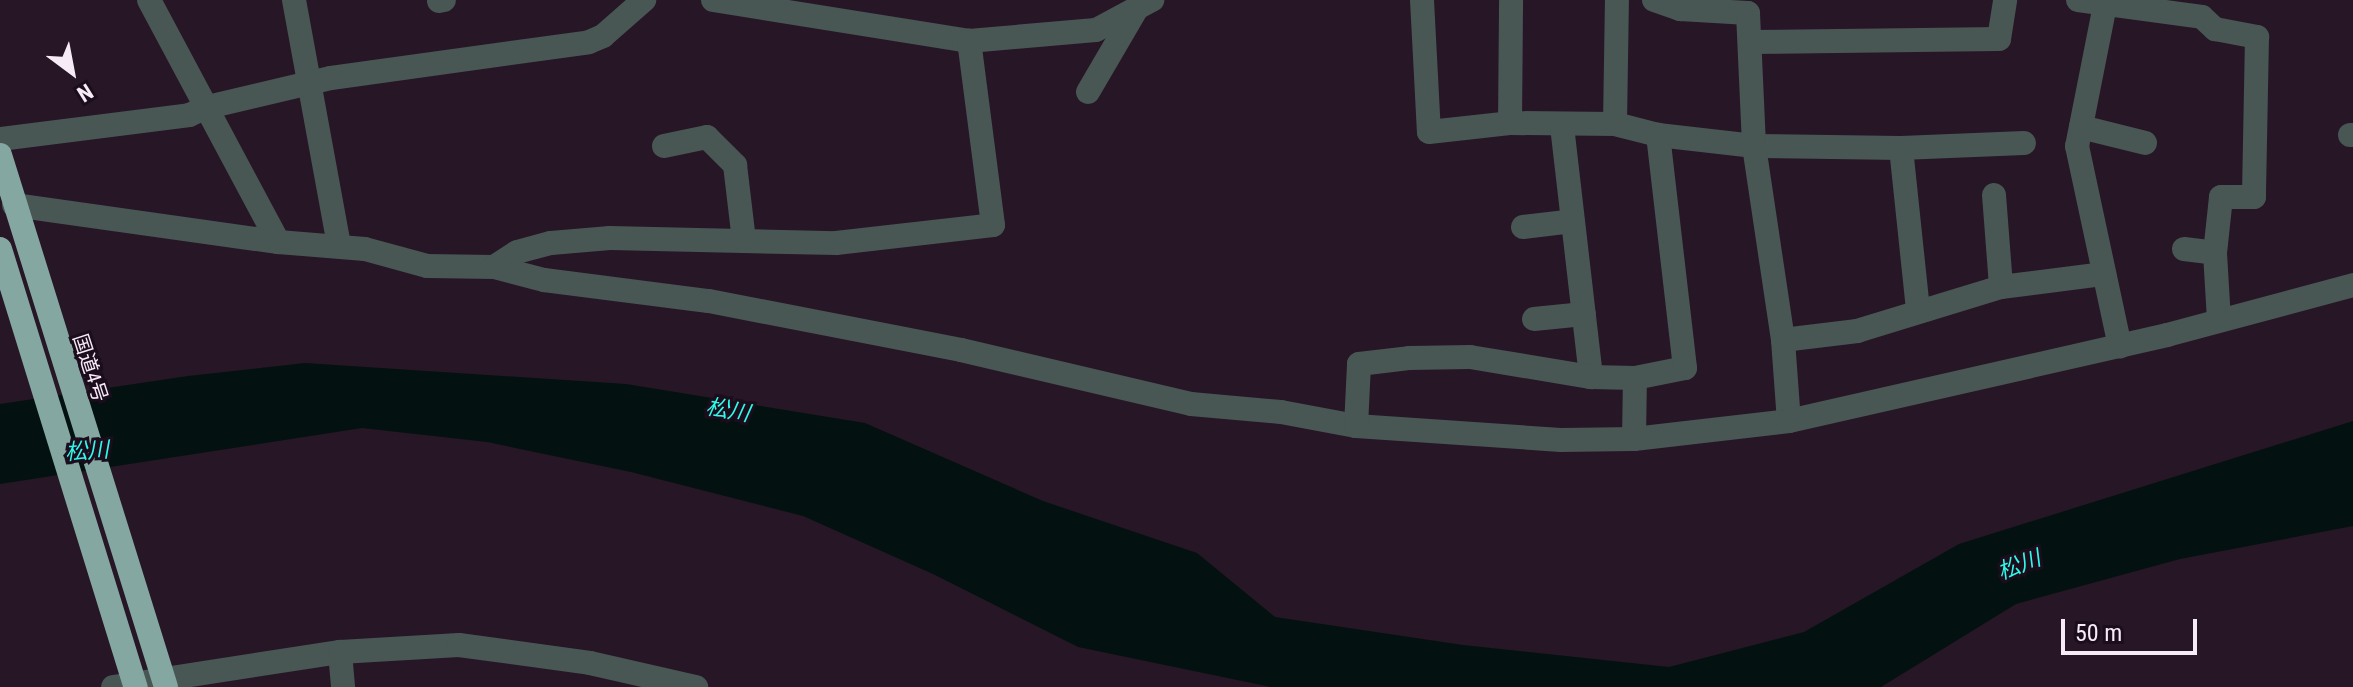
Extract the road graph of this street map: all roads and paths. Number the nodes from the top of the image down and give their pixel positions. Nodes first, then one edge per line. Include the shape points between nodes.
1 (149, 0) edge
2 (294, 0) edge
3 (644, 0) edge
4 (1422, 0) edge
5 (1511, 0) edge
6 (1654, 0) edge
7 (2005, 0) edge
8 (2078, 0) edge
9 (724, 1) edge
10 (1617, 1) edge
11 (1145, 4) edge
12 (1680, 5) edge
13 (2105, 5) junction
14 (2203, 8) edge
15 (969, 41) junction
16 (1751, 42) junction
17 (308, 83) junction
18 (1088, 92) dead end
19 (208, 107) junction
20 (1510, 123) junction
21 (1615, 124) junction
22 (1562, 126) junction
23 (2081, 127) junction
24 (1658, 135) junction
25 (0, 139) edge
26 (2024, 143) dead end
27 (2145, 143) dead end
28 (664, 146) dead end
29 (1754, 146) junction
30 (1901, 148) junction
31 (0, 155) edge
32 (1994, 195) dead end
33 (16, 214) junction
34 (1573, 221) junction
35 (1523, 227) dead end
36 (744, 240) junction
37 (278, 242) junction
38 (339, 246) junction
39 (0, 249) edge
40 (2184, 249) dead end
41 (2215, 253) junction
42 (494, 267) junction
43 (2104, 274) junction
44 (2353, 285) edge
45 (2001, 287) junction
46 (1918, 310) junction
47 (1584, 314) junction
48 (1534, 319) dead end
49 (2219, 320) junction
50 (1783, 340) junction
51 (2120, 346) junction
52 (1591, 377) junction
53 (1635, 378) junction
54 (1789, 421) junction
55 (1356, 426) junction
56 (1634, 439) junction
57 (340, 652) junction
58 (163, 677) edge
59 (128, 680) edge
60 (343, 687) edge
61 (696, 687) edge

1 - 19 street
2 - 17 street
3 - 17 street via 589,42
4 - 20 street via 1429,132
5 - 20 street
6 - 12 street
7 - 16 street via 1999,39
8 - 13 street
9 - 15 street
10 - 21 street
11 - 15 street via 1096,30
11 - 18 street
12 - 16 street via 1748,13
13 - 14 street
13 - 23 street
14 - 41 street via 2215,29 2257,37 2254,197 2221,197
15 - 36 street via 993,225 836,243
16 - 29 street
17 - 19 street
17 - 38 street
19 - 25 street via 189,115
19 - 37 street
20 - 22 street
21 - 22 street
21 - 24 street
22 - 34 street
23 - 27 street
23 - 43 street via 2077,146
24 - 29 street
24 - 53 street via 1685,368
26 - 30 street
28 - 36 street via 707,137 735,165
29 - 30 street
29 - 50 street
30 - 46 street
31 - 33 highway, 国道4号
32 - 45 street
33 - 37 street
33 - 58 highway, 国道4号
34 - 35 street
34 - 47 street
36 - 42 street via 610,238 551,243 517,252
37 - 38 street
38 - 42 street via 427,266
39 - 59 highway
40 - 41 street
41 - 49 street
42 - 55 street via 544,280 709,301 961,350 1191,404
43 - 45 street
43 - 51 street
44 - 49 street
45 - 46 street
46 - 50 street via 1857,331
47 - 48 street
47 - 52 street
49 - 51 street
50 - 54 street
51 - 54 street
52 - 53 street
52 - 55 street via 1470,357 1359,364
53 - 56 street
54 - 56 street
55 - 56 street via 1561,440
57 - 58 street
57 - 60 street
57 - 61 street via 459,645 590,663
58 - 59 street

